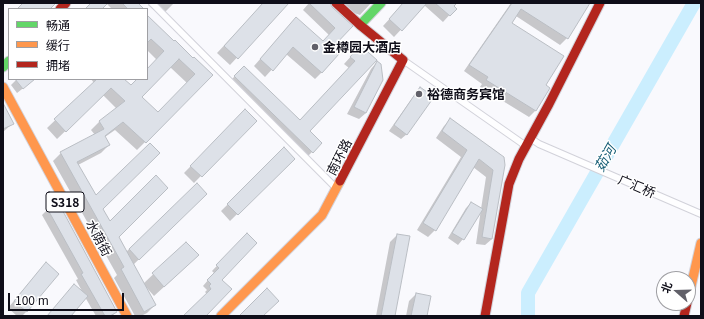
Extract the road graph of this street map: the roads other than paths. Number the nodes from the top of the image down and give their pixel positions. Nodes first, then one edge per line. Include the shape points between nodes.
1 (152, 3) edge
2 (336, 3) edge
3 (381, 3) edge
4 (600, 3) edge
5 (360, 25) junction
6 (403, 60) junction
7 (3, 87) edge
8 (528, 142) junction
9 (337, 189) junction
10 (701, 214) edge
11 (701, 242) edge
12 (694, 271) edge
13 (127, 316) edge
14 (221, 316) edge
15 (485, 316) edge

1 - 9 street
2 - 5 street
3 - 5 street
4 - 8 street
5 - 6 street
6 - 8 street, 广汇桥
6 - 9 street, 南环路
7 - 13 street, 水荫街 / S318
8 - 10 street, 广汇桥 via 539,144
8 - 15 street via 508,184
9 - 14 street, 南环路 via 322,215
11 - 12 street

